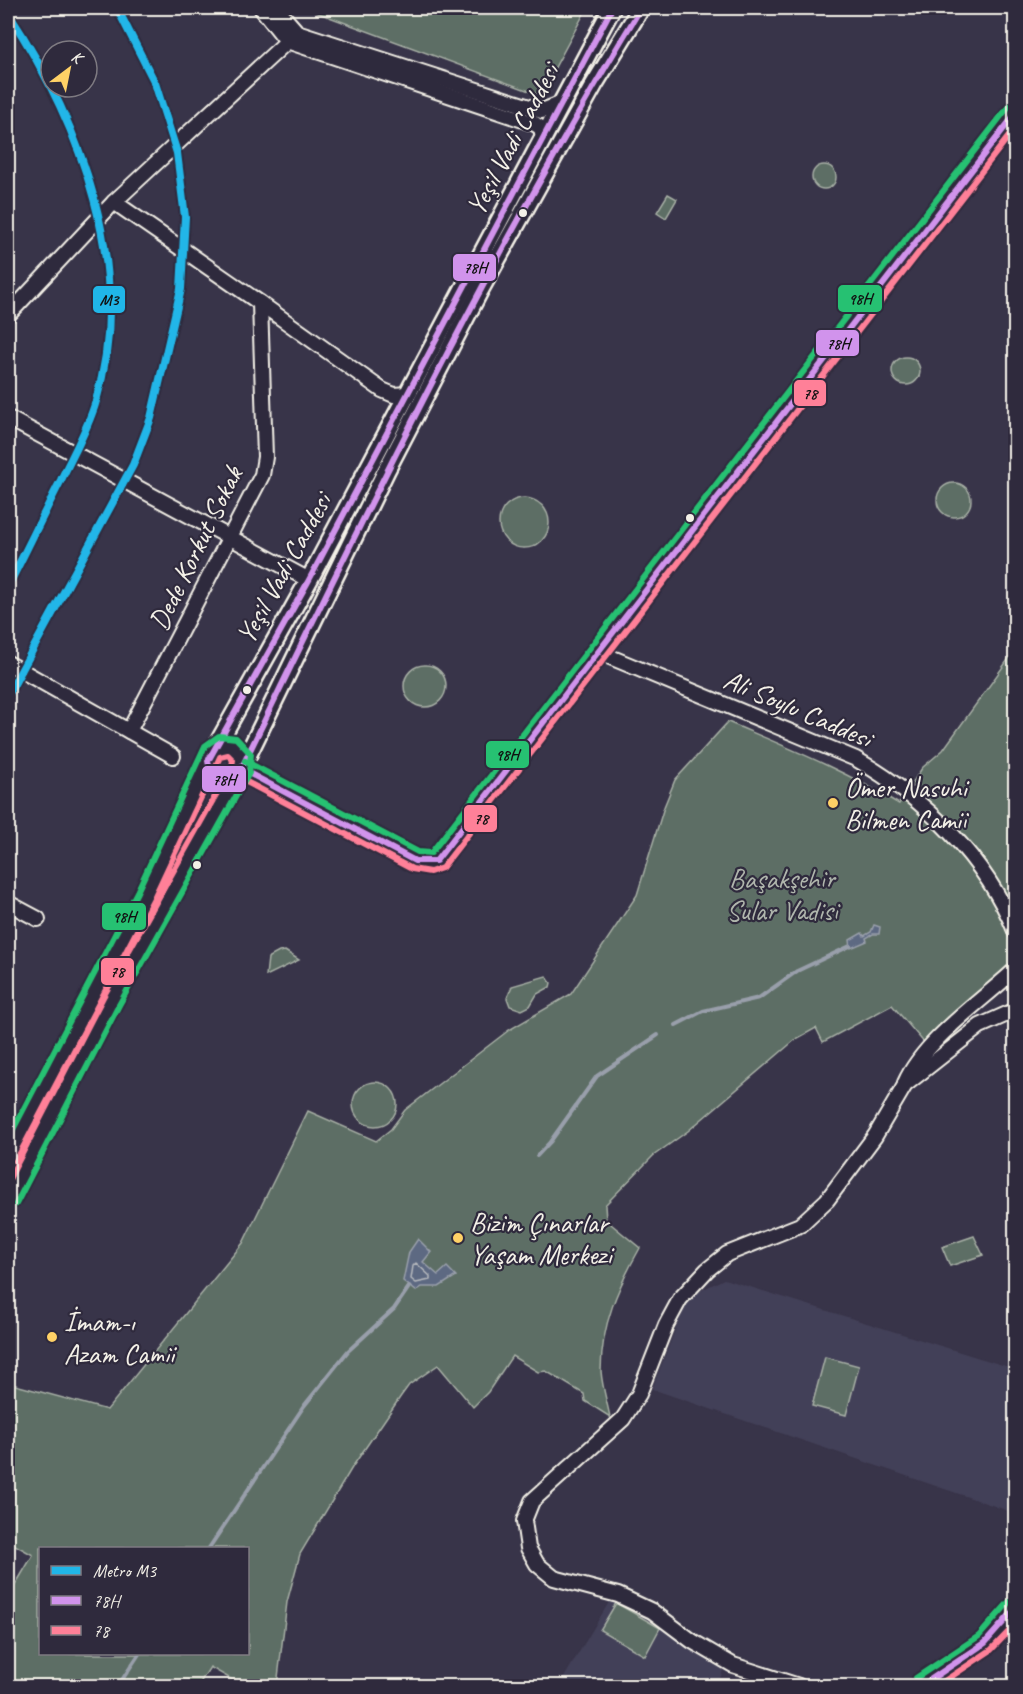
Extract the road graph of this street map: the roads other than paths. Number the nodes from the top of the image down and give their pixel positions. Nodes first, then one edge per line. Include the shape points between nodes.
1 (261, 8) edge
2 (276, 8) edge
3 (612, 8) edge
4 (641, 8) edge
5 (292, 37) junction
6 (560, 104) junction
7 (1001, 130) tunnel mouth
8 (543, 137) junction
9 (114, 202) junction
10 (260, 303) junction
11 (8, 315) edge
12 (382, 390) junction
13 (407, 394) junction
14 (8, 418) edge
15 (392, 422) junction
16 (231, 539) junction
17 (309, 580) junction
18 (598, 652) junction
19 (8, 663) edge
20 (129, 732) junction
21 (173, 756) dead end
22 (210, 756) junction
23 (241, 769) junction
24 (8, 903) edge
25 (38, 919) dead end
26 (1016, 933) edge
27 (1016, 969) edge
28 (1016, 1010) edge
29 (904, 1085) junction
30 (8, 1156) edge
31 (8, 1200) edge
32 (1016, 1607) edge
33 (799, 1686) edge
34 (921, 1686) edge

1 - 5 street
2 - 5 street
3 - 6 main road, Yeşil Vadi Caddesi
4 - 23 main road, Yeşil Vadi Caddesi via 480,290 387,469
5 - 6 street via 542,111
5 - 8 street via 535,124
5 - 9 street
6 - 8 main road, Yeşil Vadi Caddesi
7 - 18 street
8 - 13 main road, Yeşil Vadi Caddesi
9 - 10 street
9 - 11 street
10 - 12 street
10 - 16 street, Dede Korkut Sokak via 265,457 262,475
12 - 13 street
12 - 15 street via 390,402
13 - 15 main road, Yeşil Vadi Caddesi
14 - 16 street
15 - 17 main road, Yeşil Vadi Caddesi
16 - 17 street
16 - 20 street, Dede Korkut Sokak
17 - 22 main road, Yeşil Vadi Caddesi
18 - 23 street via 447,849 430,863 415,861
18 - 26 street, Ali Soylu Caddesi via 856,759 883,774 928,809 963,847
19 - 20 street
20 - 21 street
22 - 23 main road via 210,772 219,779 230,779
22 - 23 main road via 222,745 232,746 240,752
22 - 30 main road, Yeşil Vadi Caddesi via 145,896
23 - 31 main road, Yeşil Vadi Caddesi via 111,1001
24 - 25 street
27 - 29 street via 912,1067
28 - 29 street via 980,1026
29 - 33 street via 875,1136 827,1200 800,1225 727,1254 680,1299 639,1394 623,1419 532,1501 524,1521 528,1548 537,1564 554,1578 618,1595 652,1611 733,1665
32 - 34 street via 982,1648

